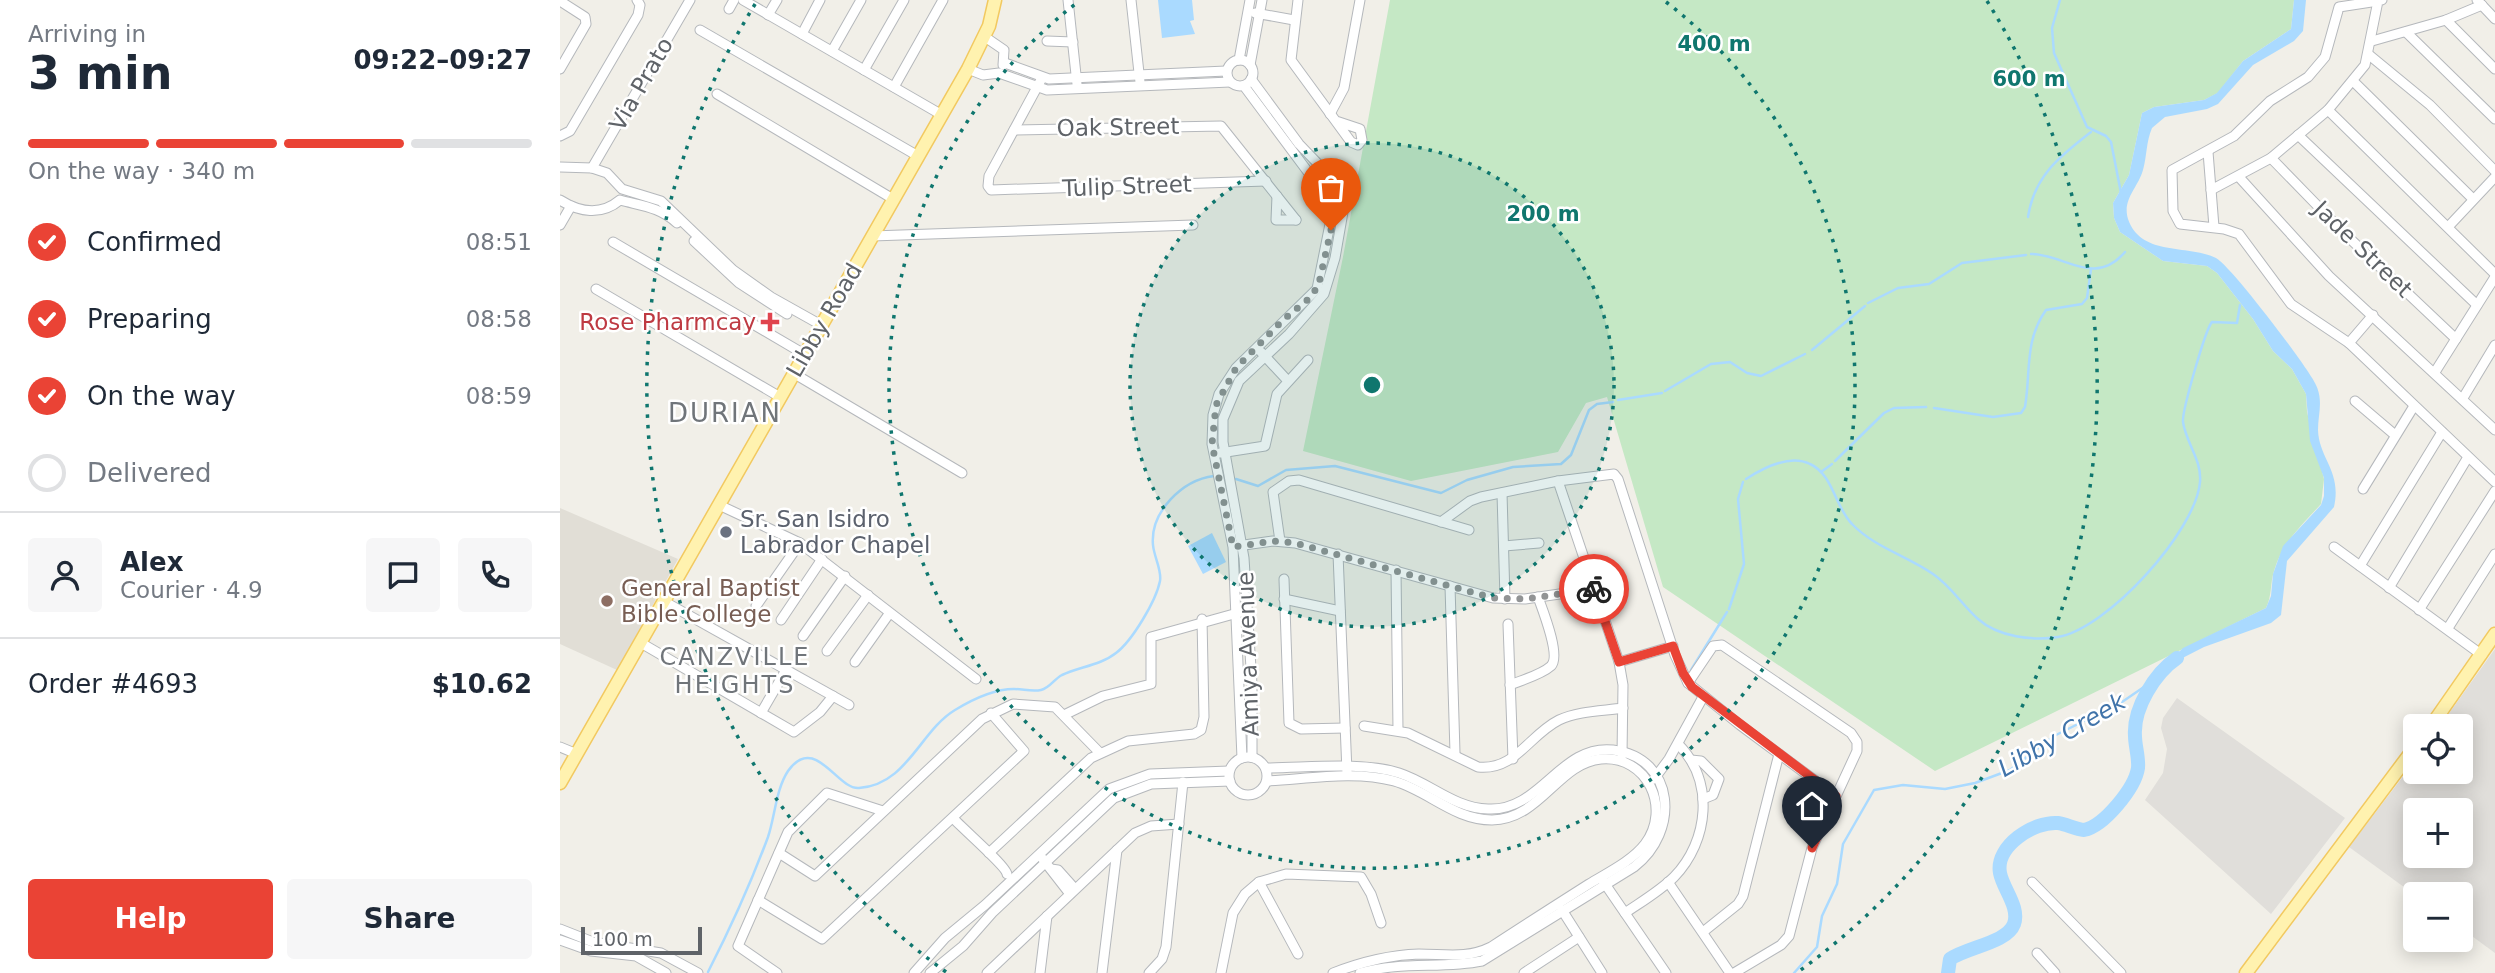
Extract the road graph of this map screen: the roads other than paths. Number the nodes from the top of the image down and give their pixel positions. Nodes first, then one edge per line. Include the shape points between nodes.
1 (637, 0) edge
2 (690, 0) edge
3 (734, 0) edge
4 (743, 0) edge
5 (777, 0) edge
6 (820, 0) edge
7 (861, 0) edge
8 (904, 0) edge
9 (943, 0) edge
10 (995, 0) edge
11 (1068, 0) edge
12 (1131, 0) edge
13 (1250, 0) edge
14 (1262, 0) edge
15 (1298, 0) edge
16 (1360, 0) edge
17 (560, 1) edge
18 (2381, 1) edge
19 (2479, 3) edge
20 (729, 9) dead end
21 (1248, 12) junction
22 (1259, 13) junction
23 (768, 15) junction
24 (2495, 19) edge
25 (1294, 20) junction
26 (2446, 20) junction
27 (700, 30) dead end
28 (2406, 32) junction
29 (802, 34) junction
30 (985, 37) junction
31 (1047, 41) dead end
32 (2372, 41) junction
33 (1073, 42) junction
34 (832, 51) junction
35 (2368, 54) junction
36 (1239, 60) junction
37 (1005, 62) junction
38 (1250, 65) junction
39 (560, 69) edge
40 (968, 69) junction
41 (2495, 69) edge
42 (864, 70) junction
43 (1226, 71) junction
44 (999, 73) junction
45 (1139, 76) junction
46 (1042, 78) junction
47 (1076, 79) junction
48 (2353, 81) junction
49 (1230, 82) junction
50 (1247, 82) junction
51 (1140, 87) junction
52 (894, 88) junction
53 (1036, 89) junction
54 (1077, 90) junction
55 (717, 94) dead end
56 (2328, 110) junction
57 (942, 115) junction
58 (2495, 119) edge
59 (1014, 130) junction
60 (2298, 135) junction
61 (560, 136) edge
62 (2208, 152) junction
63 (918, 156) junction
64 (2271, 158) junction
65 (560, 167) edge
66 (592, 167) junction
67 (2495, 171) edge
68 (2239, 177) junction
69 (2495, 177) edge
70 (1266, 181) junction
71 (622, 189) junction
72 (2211, 190) junction
73 (1277, 195) dead end
74 (893, 199) junction
75 (2473, 199) junction
76 (560, 200) edge
77 (620, 201) junction
78 (649, 201) junction
79 (571, 206) junction
80 (560, 225) edge
81 (1193, 225) dead end
82 (2214, 227) junction
83 (2448, 227) junction
84 (872, 236) junction
85 (612, 242) dead end
86 (2495, 275) edge
87 (596, 289) dead end
88 (1311, 303) junction
89 (2477, 305) junction
90 (2373, 315) junction
91 (819, 328) junction
92 (2456, 339) junction
93 (2349, 343) junction
94 (2495, 345) edge
95 (1257, 348) junction
96 (804, 354) junction
97 (1265, 356) junction
98 (1308, 360) dead end
99 (2435, 372) junction
100 (793, 373) junction
101 (1288, 381) junction
102 (780, 397) junction
103 (2463, 398) junction
104 (2355, 401) dead end
105 (2414, 406) junction
106 (2493, 424) edge
107 (2442, 432) junction
108 (2395, 435) junction
109 (1224, 452) junction
110 (1214, 454) junction
111 (2468, 457) junction
112 (962, 473) dead end
113 (1558, 481) junction
114 (2495, 482) edge
115 (2362, 489) dead end
116 (2495, 491) edge
117 (1502, 493) junction
118 (719, 505) junction
119 (1441, 522) junction
120 (1469, 530) dead end
121 (1280, 541) junction
122 (800, 543) junction
123 (1539, 543) dead end
124 (1238, 546) junction
125 (1504, 546) junction
126 (2334, 547) dead end
127 (1338, 554) junction
128 (2495, 554) edge
129 (822, 559) junction
130 (2360, 566) junction
131 (1396, 570) junction
132 (845, 576) junction
133 (1284, 579) dead end
134 (1450, 586) junction
135 (2389, 588) junction
136 (1594, 589) junction
137 (867, 595) junction
138 (1538, 597) junction
139 (1284, 599) junction
140 (1505, 599) junction
141 (665, 602) junction
142 (756, 606) dead end
143 (2418, 610) junction
144 (1340, 611) junction
145 (1241, 612) junction
146 (889, 614) junction
147 (781, 620) dead end
148 (1200, 623) junction
149 (1508, 624) dead end
150 (2448, 628) junction
151 (2495, 634) edge
152 (803, 636) dead end
153 (641, 643) junction
154 (1673, 646) junction
155 (827, 651) dead end
156 (2482, 655) junction
157 (855, 662) dead end
158 (1619, 662) junction
159 (786, 670) junction
160 (976, 679) dead end
161 (1688, 683) junction
162 (1510, 685) junction
163 (833, 696) junction
164 (1703, 697) junction
165 (849, 705) dead end
166 (1623, 708) junction
167 (761, 713) junction
168 (991, 713) junction
169 (2440, 714) edge
170 (1063, 715) junction
171 (1364, 726) dead end
172 (1345, 728) junction
173 (1398, 730) junction
174 (1678, 744) junction
175 (560, 747) edge
176 (1100, 753) junction
177 (1455, 753) junction
178 (577, 754) junction
179 (1779, 754) junction
180 (1622, 756) junction
181 (1247, 757) junction
182 (1513, 759) junction
183 (1691, 760) junction
184 (2403, 763) edge
185 (1266, 768) junction
186 (1347, 773) junction
187 (1230, 776) junction
188 (1653, 780) junction
189 (1267, 781) junction
190 (1180, 782) junction
191 (560, 783) edge
192 (1836, 796) junction
193 (1703, 799) junction
194 (883, 811) junction
195 (953, 818) junction
196 (1180, 819) junction
197 (1117, 849) junction
198 (779, 853) junction
199 (991, 856) junction
200 (1045, 862) junction
201 (1097, 868) junction
202 (1113, 878) junction
203 (1013, 880) junction
204 (1603, 881) junction
205 (1259, 882) junction
206 (1668, 882) junction
207 (2032, 882) dead end
208 (1073, 891) junction
209 (758, 900) junction
210 (1558, 904) junction
211 (1564, 913) junction
212 (1625, 913) junction
213 (1047, 916) junction
214 (1381, 923) dead end
215 (560, 929) edge
216 (1703, 932) junction
217 (1027, 934) junction
218 (1579, 937) junction
219 (560, 940) edge
220 (1044, 944) junction
221 (2037, 953) dead end
222 (1298, 954) dead end
223 (666, 973) edge
224 (698, 973) edge
225 (777, 973) edge
226 (914, 973) edge
227 (930, 973) edge
228 (987, 973) edge
229 (1040, 973) edge
230 (1102, 973) edge
231 (1149, 973) edge
232 (1221, 973) edge
233 (1333, 973) edge
234 (1360, 973) edge
235 (1524, 973) edge
236 (1602, 973) edge
237 (1666, 973) edge
238 (1732, 973) edge
239 (2055, 973) edge
240 (2121, 973) edge
241 (2246, 973) edge

1 - 61 street via 638,15 570,131
2 - 66 street, Via Prato
3 - 20 street
4 - 23 street
5 - 23 street
6 - 29 street
7 - 34 street
8 - 42 street
9 - 52 street
10 - 30 main road, Libby Road
11 - 33 street
12 - 45 street
13 - 21 street
14 - 22 street
15 - 25 street
16 - 25 street via 1333,118 1291,60
17 - 39 street via 585,17 586,24
18 - 32 street
18 - 62 street via 2339,6 2330,45 2317,67 2270,101 2243,130
19 - 24 street
19 - 26 street
21 - 22 street
21 - 36 street
22 - 25 street
22 - 38 street
23 - 29 street
26 - 28 street
26 - 41 street
27 - 63 street
28 - 32 street
28 - 58 street
29 - 34 street
30 - 37 street via 1002,46
30 - 40 main road, Libby Road
31 - 33 street
32 - 35 street
33 - 47 street
34 - 42 street
35 - 48 street
35 - 67 street via 2430,105
36 - 38 street
36 - 43 street
37 - 44 street
37 - 46 street
38 - 50 street
40 - 44 street via 983,75
40 - 57 main road, Libby Road
42 - 52 street
43 - 45 street
43 - 49 street
44 - 53 street
45 - 47 street
45 - 51 street
46 - 47 street
46 - 53 street
47 - 54 street
48 - 56 street
48 - 75 street
49 - 50 street
49 - 51 street
50 - 88 street, Amiya Avenue via 1300,151 1324,170 1337,203 1342,222 1331,278 1324,293
51 - 54 street
52 - 57 street
53 - 54 street
53 - 59 street
55 - 74 street
56 - 60 street
56 - 83 street
57 - 63 main road, Libby Road
59 - 70 street, Oak Street via 1221,126
59 - 70 street, Tulip Street via 988,179 989,188 997,191
60 - 64 street
60 - 89 street
62 - 72 street
62 - 82 street via 2172,170 2173,211 2180,224
63 - 74 main road, Libby Road
64 - 68 street
64 - 92 street, Jade Street
65 - 66 street
66 - 71 street via 607,173
68 - 72 street
68 - 90 street via 2329,276
69 - 75 street
70 - 73 street
71 - 77 street
71 - 78 street
72 - 82 street
74 - 84 main road, Libby Road
75 - 83 street
76 - 79 street
77 - 78 street
77 - 79 street via 598,210
78 - 91 street via 665,204 745,284
79 - 80 street
81 - 84 street
82 - 93 street via 2239,234 2291,304
83 - 86 street
84 - 91 main road, Libby Road
85 - 96 street
86 - 89 street
87 - 102 street
88 - 95 street, Amiya Avenue via 1283,320
88 - 97 street, Amiya Avenue
89 - 92 street
90 - 93 street
90 - 99 street
91 - 96 main road, Libby Road
92 - 99 street
93 - 105 street
94 - 103 street
95 - 97 street
95 - 110 street, Amiya Avenue via 1219,394 1212,426
96 - 100 main road, Libby Road
97 - 101 street
97 - 109 street, Amiya Avenue via 1229,398 1222,427
98 - 101 street
99 - 103 street
100 - 102 main road, Libby Road
100 - 112 street
101 - 109 street via 1273,401 1265,446
102 - 118 main road, Libby Road
103 - 106 street
104 - 108 street
105 - 107 street
105 - 108 street
107 - 111 street
107 - 130 street
108 - 115 street
109 - 110 street
109 - 124 street, Amiya Avenue
110 - 124 street, Amiya Avenue
111 - 114 street
111 - 135 street
113 - 117 street
113 - 136 street
113 - 154 street via 1606,472 1616,476
116 - 143 street
117 - 119 street via 1470,501
117 - 125 street
118 - 122 street
118 - 141 main road, Libby Road
119 - 120 street
119 - 121 street via 1299,480 1289,481 1273,492
121 - 124 street
121 - 127 street
122 - 129 street
122 - 142 street
123 - 125 street
124 - 145 street, Amiya Avenue
125 - 140 street
126 - 130 street
127 - 131 street
127 - 144 street
128 - 150 street
129 - 132 street
129 - 147 street
130 - 135 street
131 - 134 street
131 - 173 street
132 - 137 street
132 - 152 street
133 - 139 street
134 - 140 street
134 - 177 street
135 - 143 street
136 - 138 street
136 - 158 street
137 - 146 street
137 - 155 street
138 - 140 street
138 - 162 street via 1556,663
139 - 144 street
139 - 172 street via 1290,728
141 - 153 main road, Libby Road
141 - 159 street
143 - 150 street
144 - 172 street
145 - 148 street
145 - 181 street, Amiya Avenue
145 - 181 street, Amiya Avenue via 1252,684
146 - 157 street
146 - 160 street
148 - 170 street via 1151,637 1151,684 1103,696
148 - 176 street via 1203,732 1128,741
149 - 162 street
150 - 156 street
151 - 156 main road
153 - 167 street
153 - 178 main road, Libby Road
154 - 158 street
154 - 161 street
156 - 169 main road
158 - 166 street
159 - 163 street
159 - 167 street
161 - 164 street
161 - 192 street via 1713,646 1722,645 1851,733 1857,751
162 - 182 street
163 - 165 street
163 - 167 street via 794,732
164 - 174 street
164 - 179 street
166 - 180 street
166 - 182 street via 1562,719
168 - 170 street via 1020,704 1052,706
168 - 194 street
168 - 195 street via 1024,751
170 - 176 street
171 - 173 street
172 - 186 street
173 - 177 street
174 - 183 street
174 - 188 street
175 - 178 street
176 - 199 street via 1073,772
177 - 182 street via 1478,767
178 - 191 main road, Libby Road
179 - 192 street
179 - 216 street via 1743,896
180 - 186 street via 1598,750 1583,755 1530,797 1500,809 1463,804 1398,772
180 - 188 street via 1636,757
181 - 185 street
181 - 187 street
183 - 193 street
183 - 193 street via 1701,761 1719,779 1713,795
184 - 241 main road
185 - 186 street
185 - 189 street
186 - 189 street
187 - 189 street via 1236,792 1248,796 1260,792
187 - 190 street
187 - 200 street via 1160,773 1130,779 1100,796
188 - 204 street via 1665,803 1660,838 1642,861
190 - 196 street
190 - 200 street via 1142,786 1114,798
192 - 238 street via 1812,848 1789,936
193 - 206 street via 1696,846
194 - 198 street via 827,793 792,828
194 - 198 street via 815,876
195 - 199 street
195 - 209 street via 821,939
196 - 197 street via 1142,829
196 - 231 street via 1166,947
197 - 201 street
197 - 202 street
198 - 209 street
199 - 203 street
200 - 203 street
200 - 208 street via 1058,870
201 - 202 street
201 - 208 street
202 - 230 street
203 - 226 street via 944,938
203 - 227 street via 963,946
204 - 210 street
204 - 211 street
204 - 212 street
205 - 214 street via 1286,874 1361,877
205 - 222 street
205 - 232 street via 1233,913
206 - 212 street
206 - 216 street
207 - 240 street
208 - 213 street
209 - 225 street via 738,946
210 - 211 street
210 - 233 street via 1482,951 1465,956 1379,958
211 - 218 street
211 - 234 street via 1482,961
212 - 237 street
213 - 217 street
213 - 220 street
215 - 224 street via 593,942 661,953
216 - 238 street
217 - 220 street
217 - 228 street
218 - 235 street
218 - 236 street
219 - 223 street via 591,951 636,956
220 - 229 street
221 - 239 street

